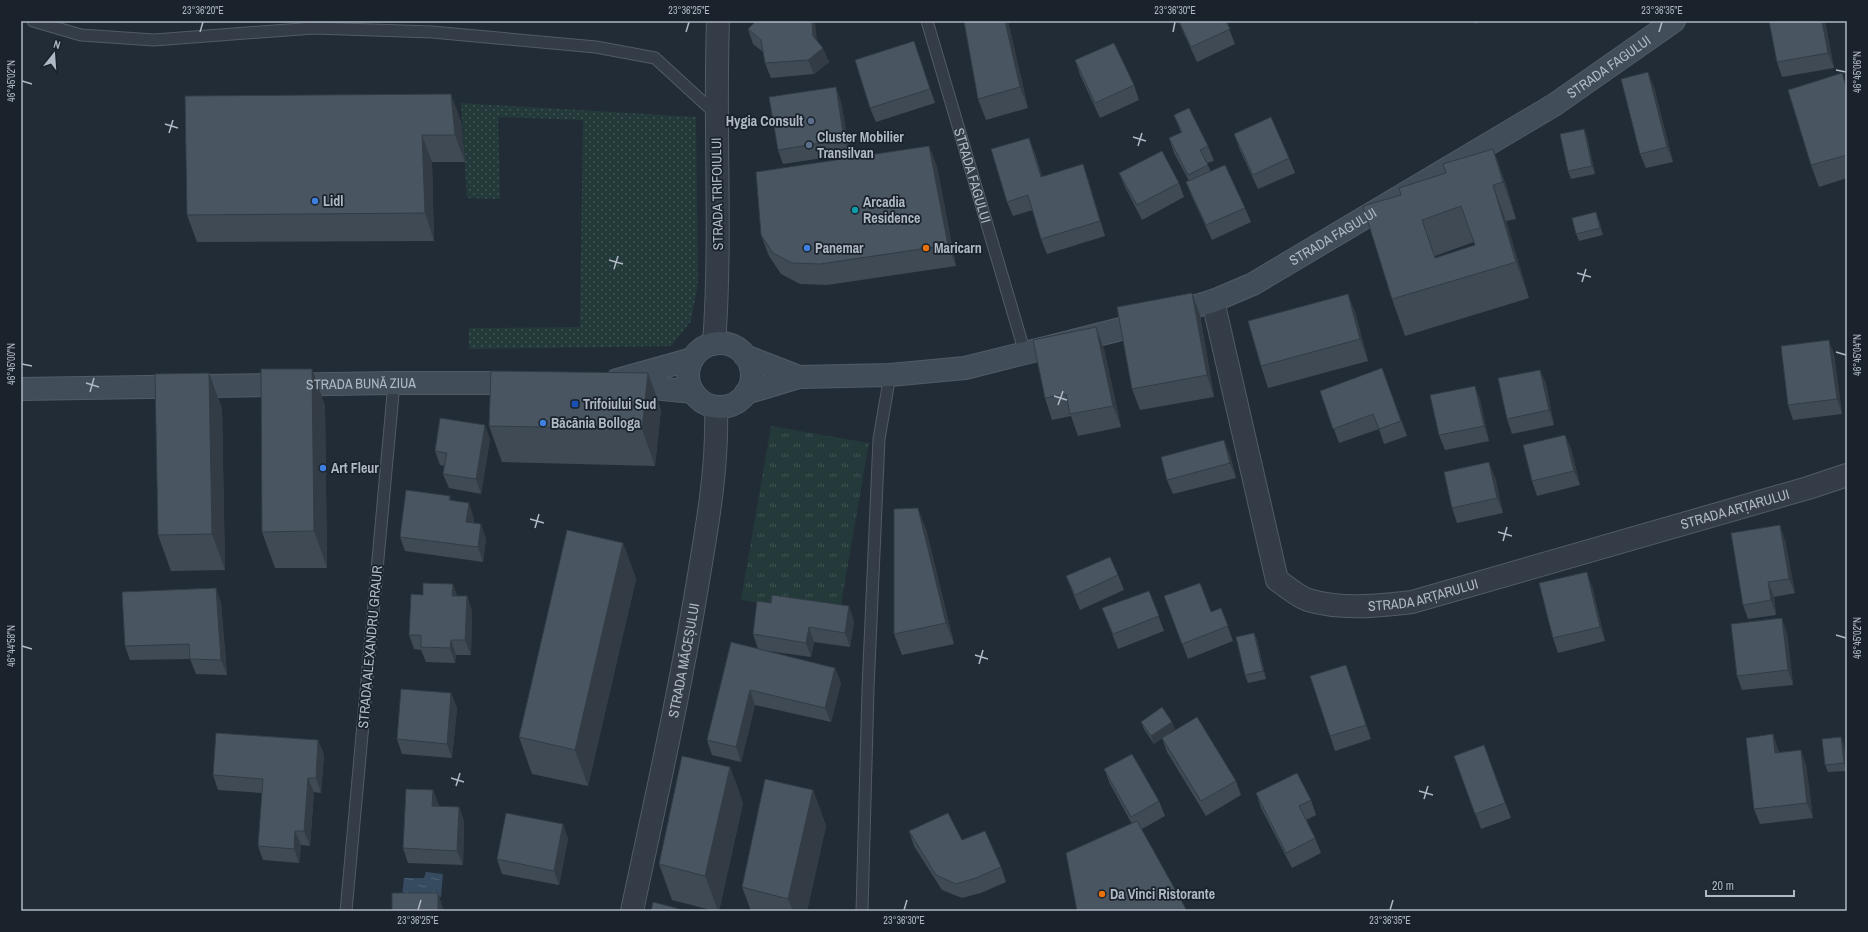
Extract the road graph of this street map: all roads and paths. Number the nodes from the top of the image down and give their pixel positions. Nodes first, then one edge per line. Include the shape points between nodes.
1 (33, 21) edge
2 (718, 21) edge
3 (927, 21) edge
4 (1674, 21) edge
5 (716, 114) junction
6 (1213, 301) junction
7 (714, 344) junction
8 (1025, 353) junction
9 (745, 356) junction
10 (692, 359) junction
11 (890, 375) junction
12 (799, 377) junction
13 (394, 383) junction
14 (543, 383) edge
15 (21, 389) edge
16 (693, 392) junction
17 (746, 393) junction
18 (716, 407) junction
19 (1847, 476) edge
20 (346, 911) edge
21 (632, 911) edge
22 (862, 911) edge

1 - 5 lane via 81,35 154,40 314,28 432,32 596,47 655,58
2 - 5 street, STRADA TRIFOIULUI
3 - 8 lane, STRADA FAGULUI
4 - 6 main road, STRADA FAGULUI via 1554,105 1253,284
5 - 7 street, STRADA TRIFOIULUI via 718,265
6 - 8 main road, STRADA FAGULUI via 1117,330
6 - 19 street, STRADA ARȚARULUI via 1276,580 1306,599 1341,605 1370,606 1412,602
7 - 9 main road via 731,346
7 - 10 main road via 705,346
8 - 11 main road, STRADA FAGULUI via 965,368
9 - 12 main road, STRADA FAGULUI
9 - 17 main road via 750,364 751,374
10 - 16 main road via 688,376
10 - 16 main road via 601,383
11 - 12 main road, STRADA FAGULUI
11 - 22 lane via 880,439 868,689
12 - 17 main road, STRADA FAGULUI
13 - 14 main road, STRADA BUNĂ ZIUA
13 - 15 main road, STRADA BUNĂ ZIUA
13 - 20 lane, STRADA ALEXANDRU GRAUR
16 - 18 main road via 699,399
17 - 18 main road via 733,404
18 - 21 street, STRADA MĂCEȘULUI via 717,439 711,501 684,662

